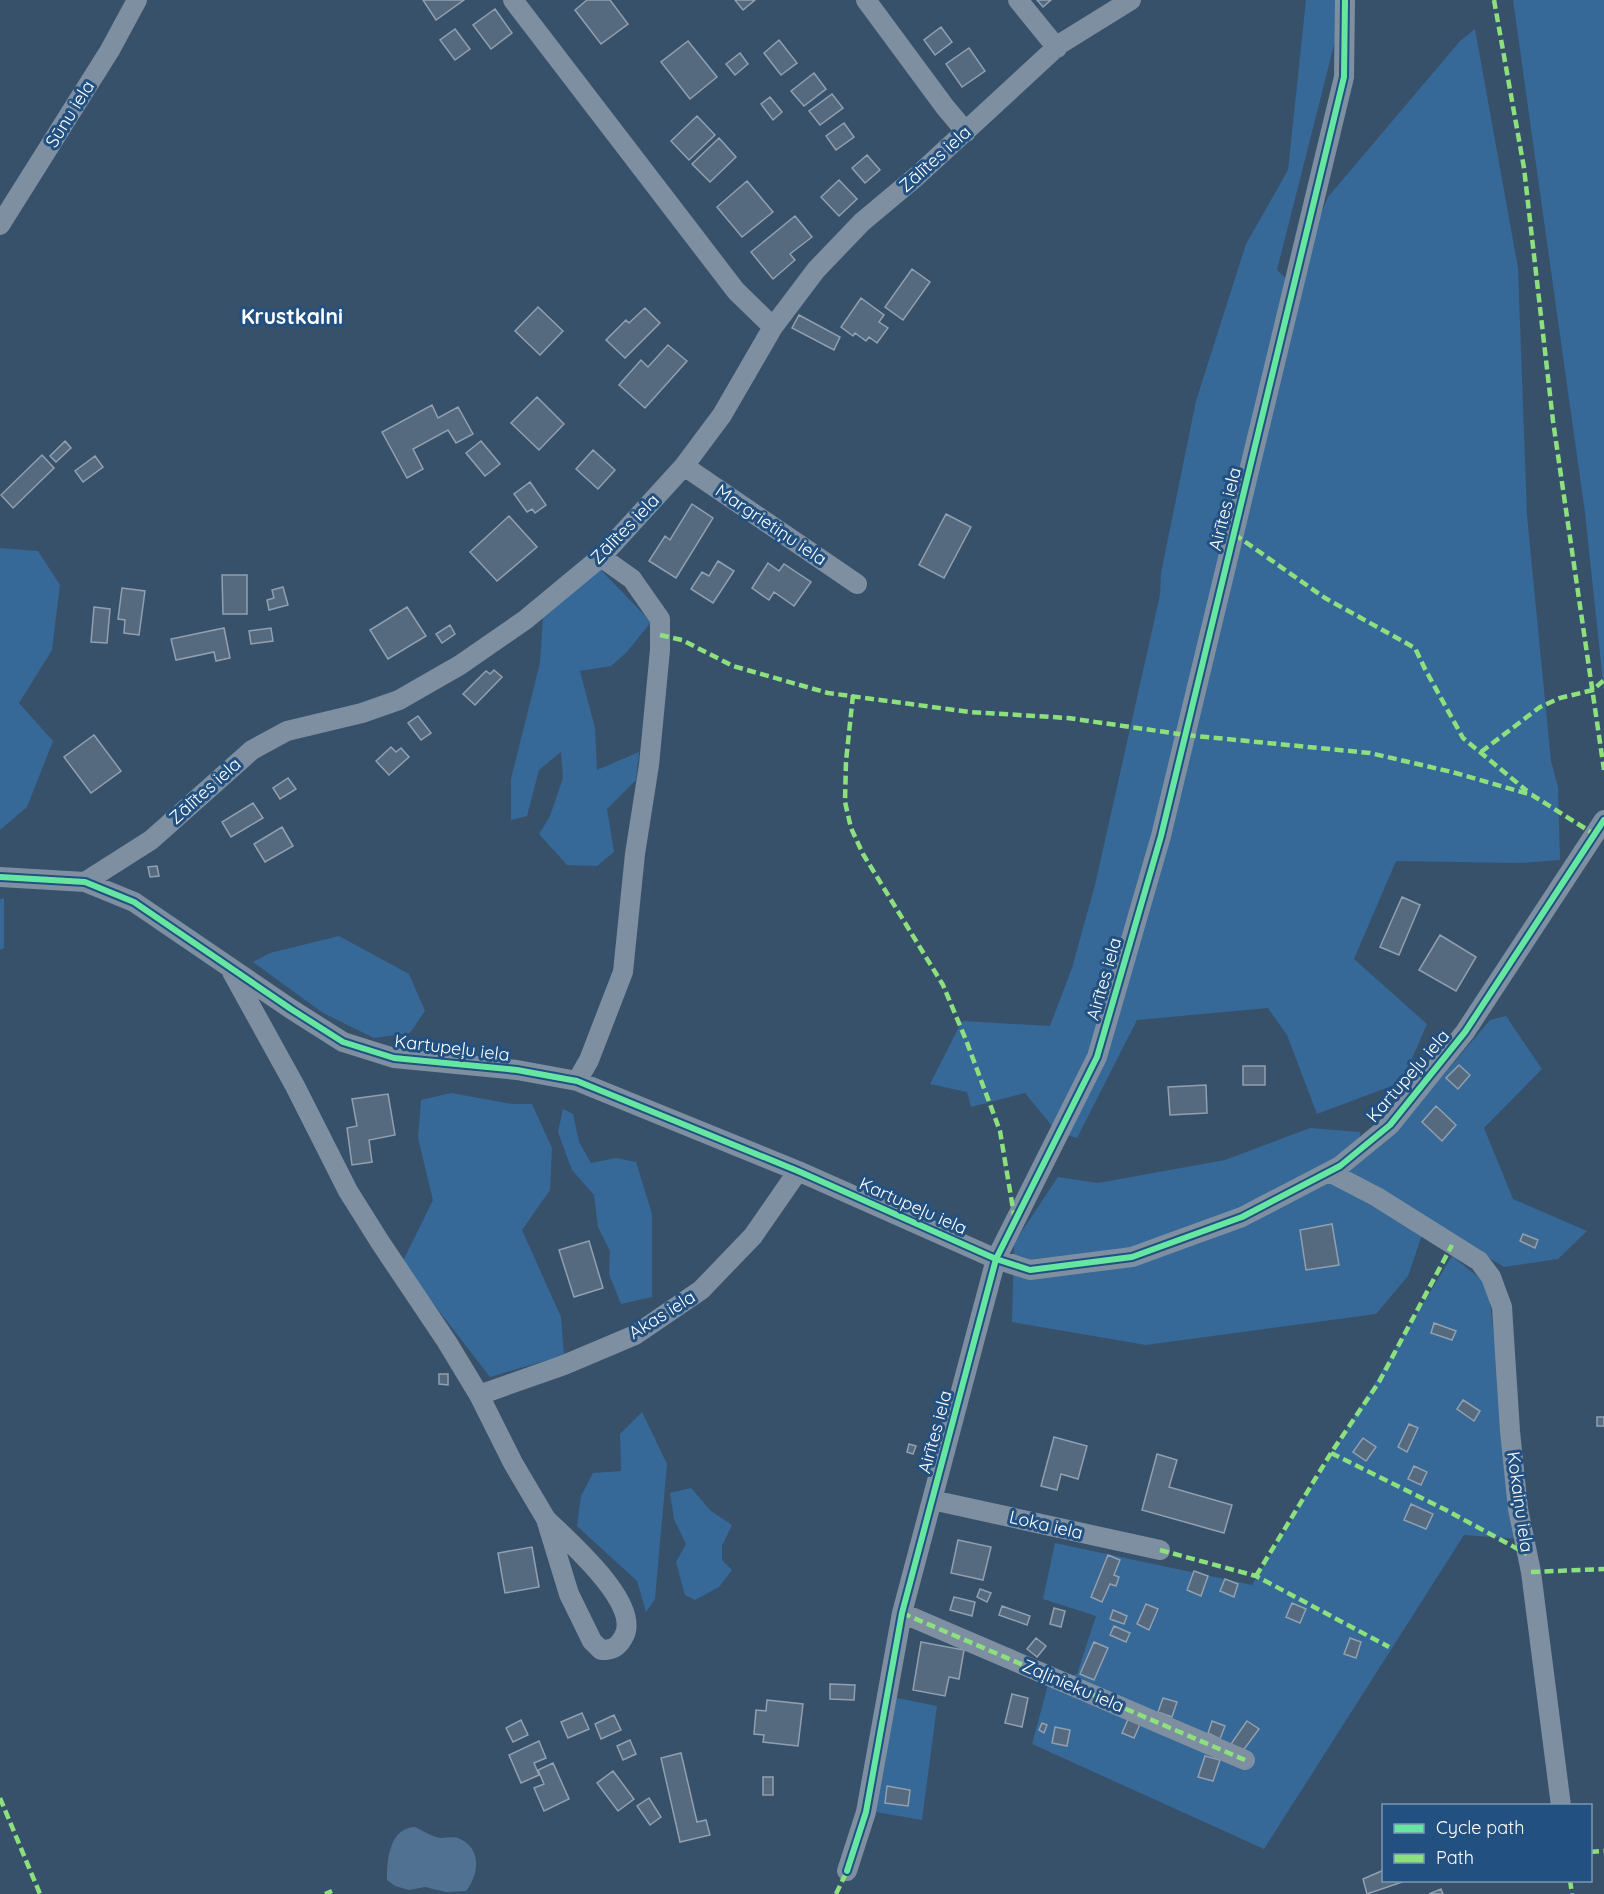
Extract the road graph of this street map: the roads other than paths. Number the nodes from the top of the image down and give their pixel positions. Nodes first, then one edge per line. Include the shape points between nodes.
1 (137, 0) edge
2 (513, 0) edge
3 (866, 0) edge
4 (1018, 0) edge
5 (1131, 0) edge
6 (1345, 0) edge
7 (1057, 48) junction
8 (966, 132) junction
9 (0, 225) edge
10 (773, 327) junction
11 (684, 466) junction
12 (601, 557) junction
13 (857, 584) dead end
14 (1604, 820) edge
15 (0, 877) edge
16 (85, 882) junction
17 (229, 967) junction
18 (578, 1081) junction
19 (798, 1171) junction
20 (1329, 1172) junction
21 (996, 1259) junction
22 (479, 1395) junction
23 (932, 1500) junction
24 (546, 1518) junction
25 (1160, 1550) dead end
26 (902, 1613) junction
27 (1245, 1760) dead end
28 (1561, 1804) edge
29 (847, 1871) dead end

1 - 9 street, Sūnu iela via 110,51
2 - 10 street via 736,291
3 - 8 street
4 - 7 street
5 - 7 street, Zālītes iela
6 - 21 street, Airītes iela via 1344,77 1161,836 1096,1057
7 - 8 street, Zālītes iela
8 - 10 street, Zālītes iela via 862,222 816,270
10 - 11 street, Zālītes iela via 722,414
11 - 12 street, Zālītes iela
11 - 13 street, Margrietiņu iela
12 - 16 street, Zālītes iela via 525,620 460,665 399,700 287,731 252,750 150,840
12 - 18 street via 632,579 660,619 660,650 623,972
14 - 20 street, Kartupeļu iela via 1465,1032 1390,1125
15 - 16 street
16 - 17 street, Kartupeļu iela via 134,902
17 - 18 street, Kartupeļu iela via 343,1042 394,1058 517,1070
17 - 22 street via 348,1191
18 - 19 street, Kartupeļu iela
19 - 21 street, Kartupeļu iela
19 - 22 street, Akas iela via 753,1236 701,1290 635,1335
20 - 21 street, Kartupeļu iela via 1242,1217 1132,1257 1030,1270
20 - 28 street, Kokaiņu iela via 1479,1261 1491,1277 1502,1307 1518,1509 1531,1572
21 - 23 street, Airītes iela
22 - 24 street
23 - 25 street, Loka iela
23 - 26 street, Airītes iela
24 - 24 street via 612,1587 628,1622 626,1634 612,1650 601,1650 592,1641 569,1594
26 - 27 street, Zaļinieku iela
26 - 29 street, Airītes iela via 866,1812

